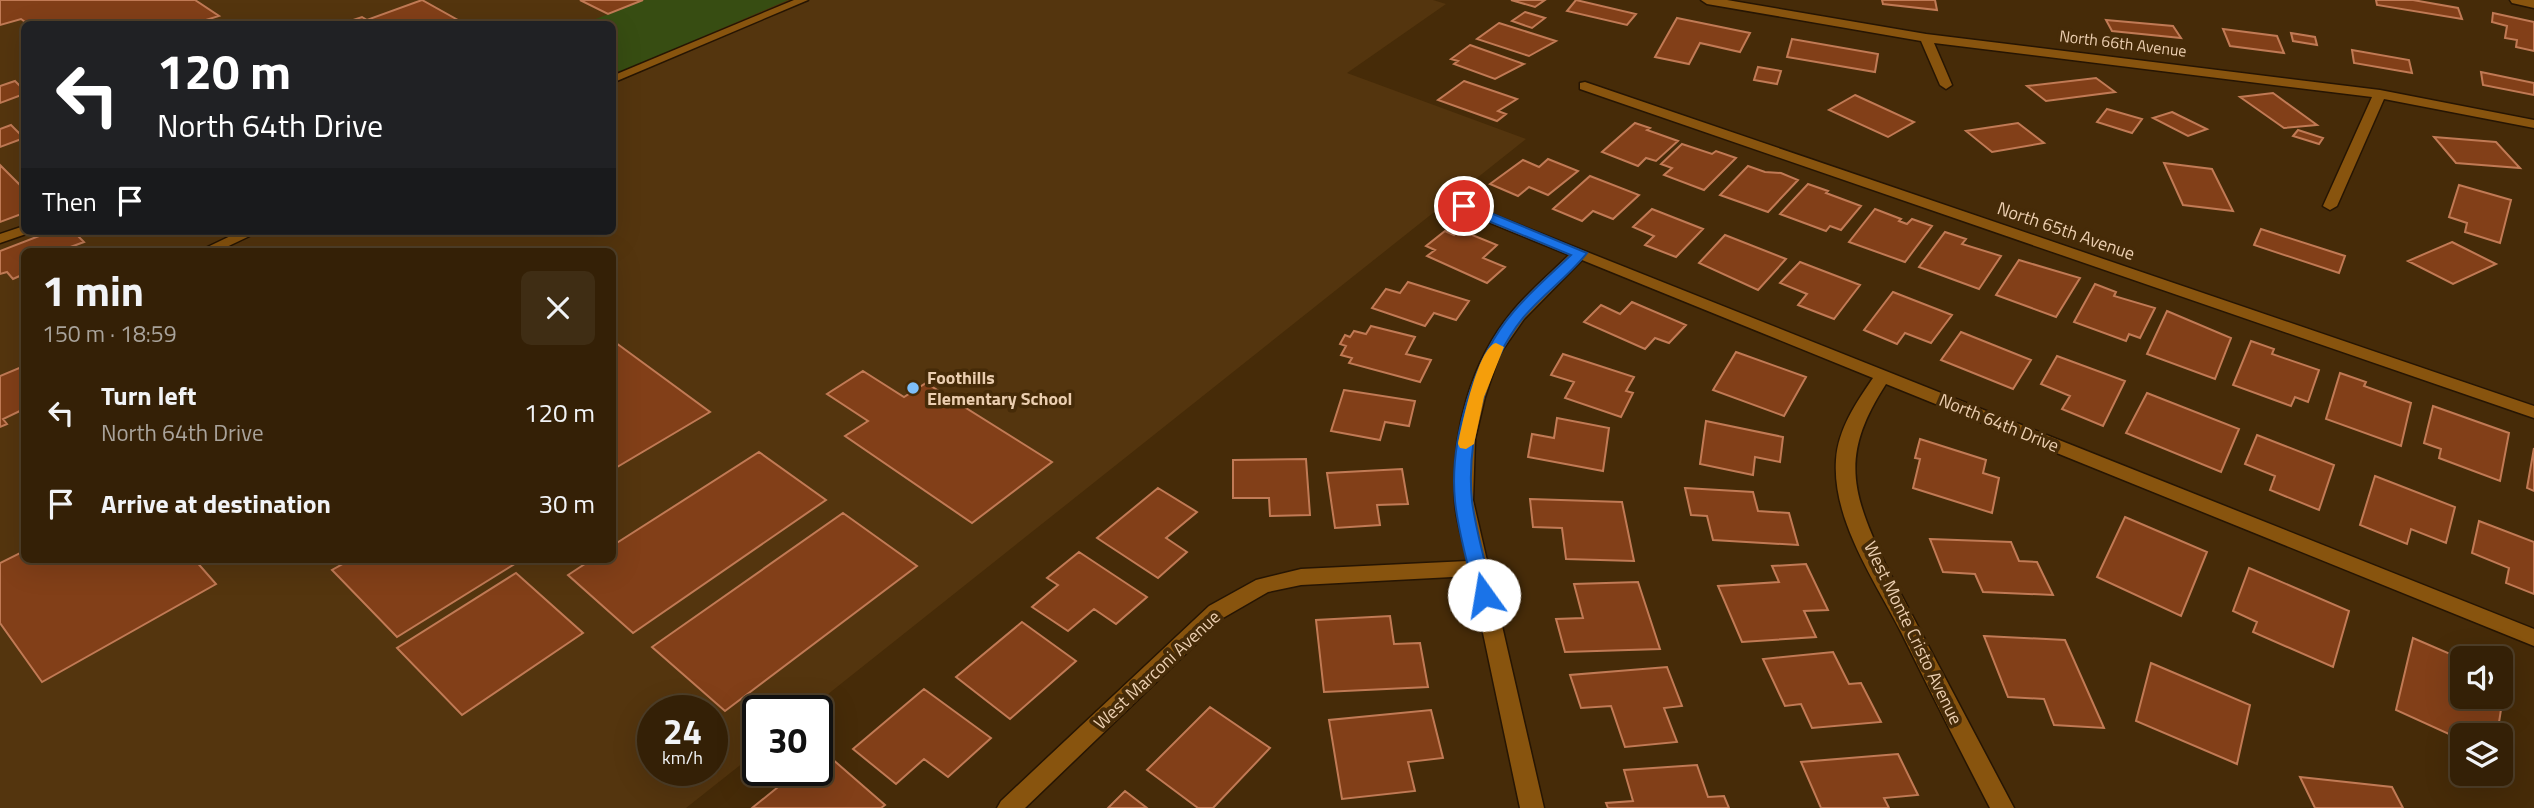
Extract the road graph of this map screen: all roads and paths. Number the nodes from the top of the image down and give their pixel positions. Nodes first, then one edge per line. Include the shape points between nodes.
1 (803, 0) edge
2 (1707, 0) edge
3 (2516, 0) edge
4 (2534, 4) edge
5 (1926, 38) junction
6 (616, 78) edge
7 (1946, 85) dead end
8 (1586, 86) dead end
9 (2380, 94) junction
10 (2534, 124) edge
11 (1464, 206) dead end
12 (2330, 206) dead end
13 (21, 231) edge
14 (240, 235) edge
15 (0, 239) edge
16 (212, 248) edge
17 (1580, 253) junction
18 (1883, 376) junction
19 (2534, 412) edge
20 (1478, 568) junction
21 (2534, 638) edge
22 (1009, 808) edge
23 (1532, 808) edge
24 (2002, 808) edge

1 - 6 lane
2 - 5 street, North 66th Avenue
3 - 4 street
5 - 7 street
5 - 9 street, North 66th Avenue
8 - 19 street, North 65th Avenue
9 - 10 street, North 66th Avenue
9 - 12 street
11 - 17 street, North 64th Drive
13 - 15 lane
14 - 16 lane
17 - 18 street, North 64th Drive
17 - 20 street via 1518,315 1491,355 1476,397 1466,439 1464,500
18 - 21 street, North 64th Drive
18 - 24 street, West Monte Cristo Avenue via 1848,437 1845,472 1852,503 1874,561
20 - 22 street, West Marconi Avenue via 1301,577 1263,585 1216,612
20 - 23 street

